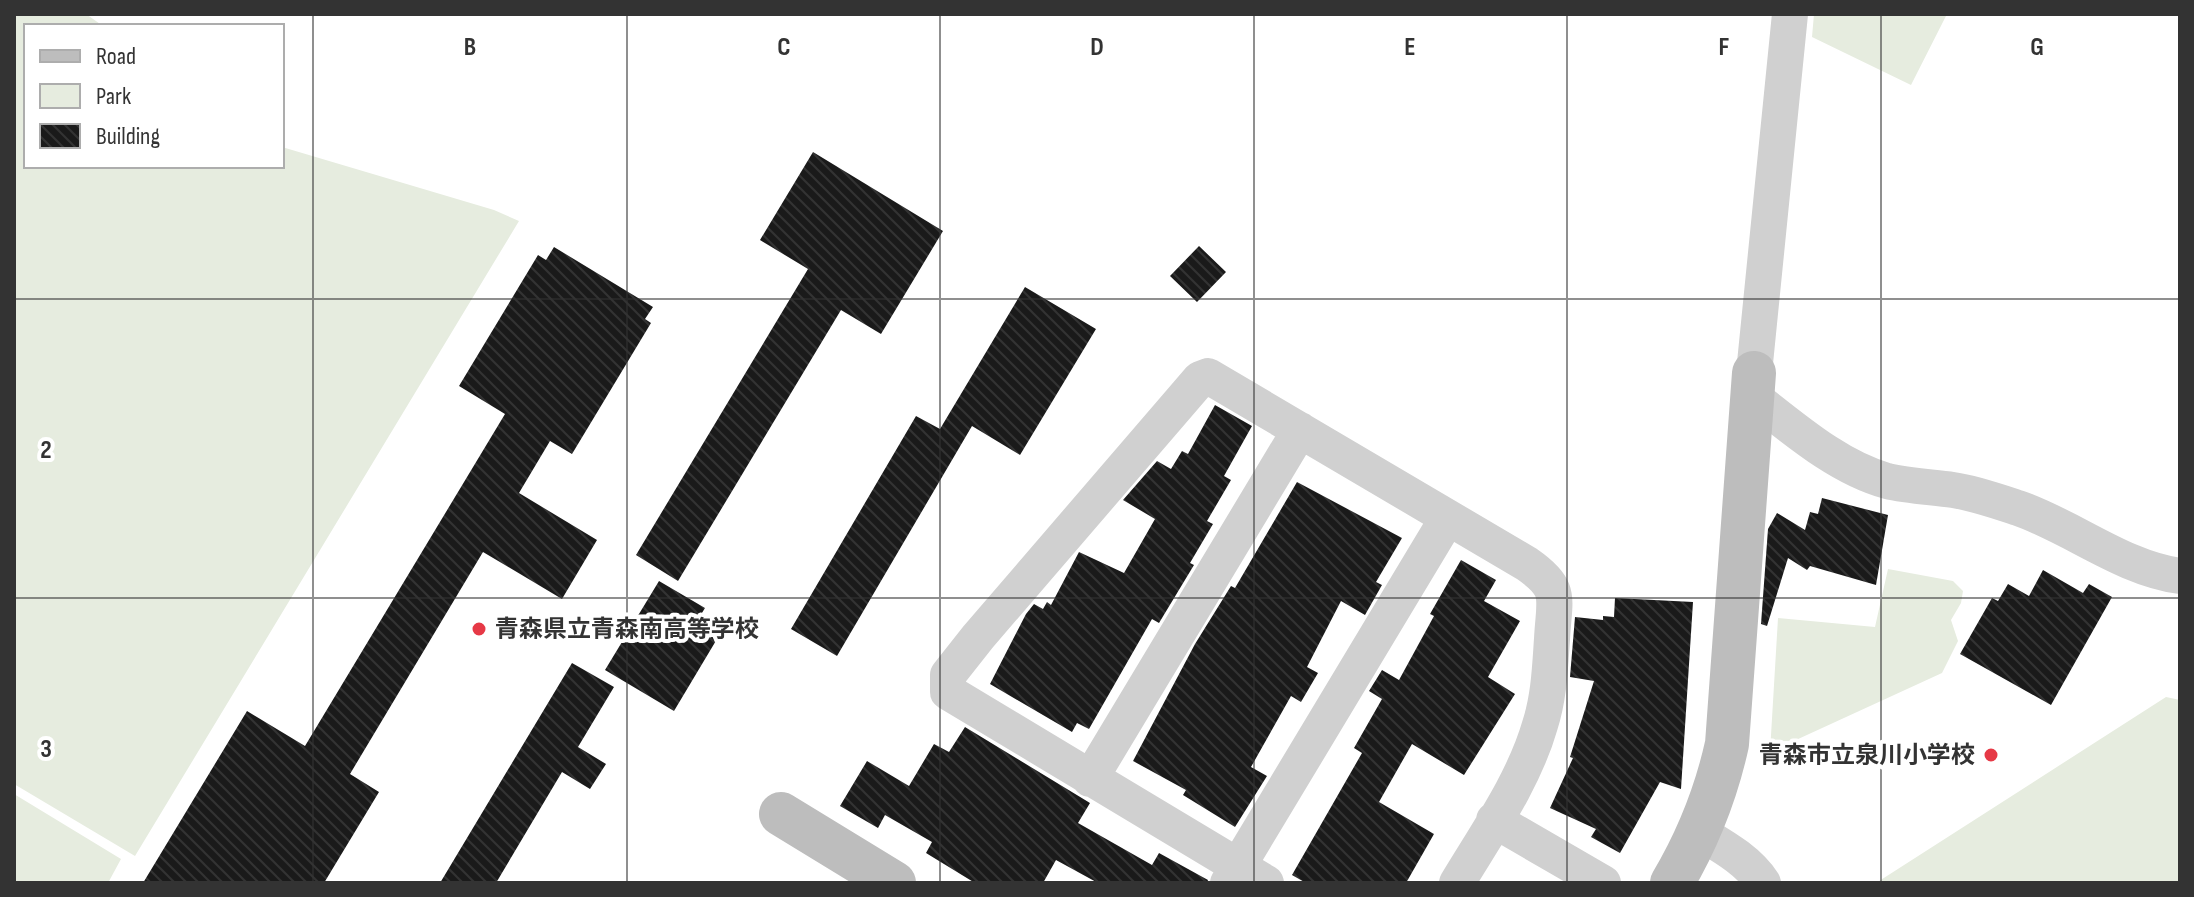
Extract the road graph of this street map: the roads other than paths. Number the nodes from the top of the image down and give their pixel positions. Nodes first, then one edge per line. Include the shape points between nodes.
1 (1790, 14) edge
2 (1753, 385) junction
3 (1300, 430) junction
4 (1447, 519) junction
5 (2180, 576) edge
6 (1090, 779) junction
7 (781, 814) dead end
8 (1494, 820) junction
9 (1699, 832) junction
10 (1244, 878) edge
11 (884, 881) edge
12 (1457, 883) edge
13 (1603, 883) edge
14 (1672, 883) edge
15 (1763, 883) edge

1 - 2 street
2 - 5 street via 1812,441 1884,480 1957,491 2019,509 2137,565
2 - 9 street via 1731,711 1720,773
3 - 4 street
3 - 6 street
3 - 6 street via 1208,376 1200,379 948,675 948,692
4 - 8 street via 1546,577 1554,595 1540,727
4 - 10 street
6 - 10 street
7 - 11 street
8 - 12 street
8 - 13 street
9 - 14 street
9 - 15 street via 1732,853

